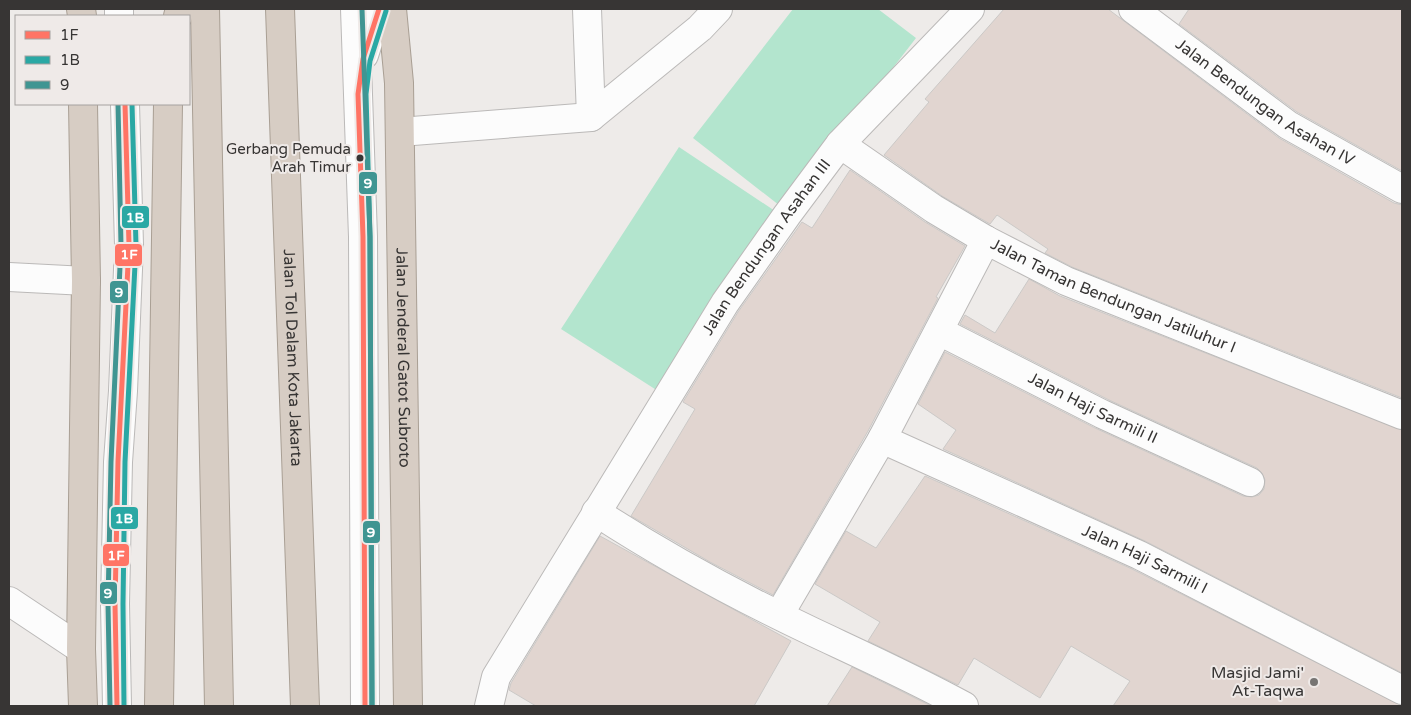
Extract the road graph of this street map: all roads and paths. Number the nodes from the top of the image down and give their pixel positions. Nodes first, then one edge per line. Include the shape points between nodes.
1 (205, 9) edge
2 (280, 9) edge
3 (356, 9) edge
4 (379, 9) edge
5 (392, 9) edge
6 (587, 9) edge
7 (718, 9) edge
8 (970, 9) edge
9 (1133, 9) edge
10 (358, 94) junction
11 (83, 105) edge
12 (125, 105) edge
13 (168, 105) edge
14 (591, 117) junction
15 (400, 132) junction
16 (840, 144) junction
17 (1402, 189) edge
18 (986, 240) junction
19 (9, 278) edge
20 (86, 281) junction
21 (939, 331) junction
22 (1402, 415) edge
23 (882, 439) junction
24 (1250, 482) dead end
25 (596, 512) junction
26 (9, 601) edge
27 (779, 615) junction
28 (81, 648) junction
29 (1402, 690) edge
30 (83, 706) edge
31 (117, 706) edge
32 (159, 706) edge
33 (219, 706) edge
34 (305, 706) edge
35 (366, 706) edge
36 (408, 706) edge
37 (489, 706) edge
38 (964, 706) edge

1 - 33 highway
2 - 34 highway, Jalan Tol Dalam Kota Jakarta
3 - 10 street
4 - 10 street via 363,60
5 - 15 highway, Jalan Jenderal Gatot Subroto
6 - 14 street
7 - 14 street via 700,28
8 - 16 street, Jalan Bendungan Asahan III
9 - 17 street, Jalan Bendungan Asahan IV via 1288,125
10 - 35 street via 363,237
11 - 20 highway
12 - 31 street via 129,245 118,471
13 - 32 highway
14 - 15 street
15 - 36 highway, Jalan Jenderal Gatot Subroto
16 - 18 street, Jalan Taman Bendungan Jatiluhur I via 934,209
16 - 25 street, Jalan Bendungan Asahan III via 725,303
18 - 21 street
18 - 22 street, Jalan Taman Bendungan Jatiluhur I via 1066,280
19 - 20 street
20 - 28 highway
21 - 23 street
21 - 24 street, Jalan Haji Sarmili II via 1102,414
23 - 27 street
23 - 29 street, Jalan Haji Sarmili I via 1140,555
25 - 27 street via 641,541
25 - 37 street, Jalan Bendungan Asahan III via 496,677
26 - 28 street
27 - 38 street via 914,678
28 - 30 highway

